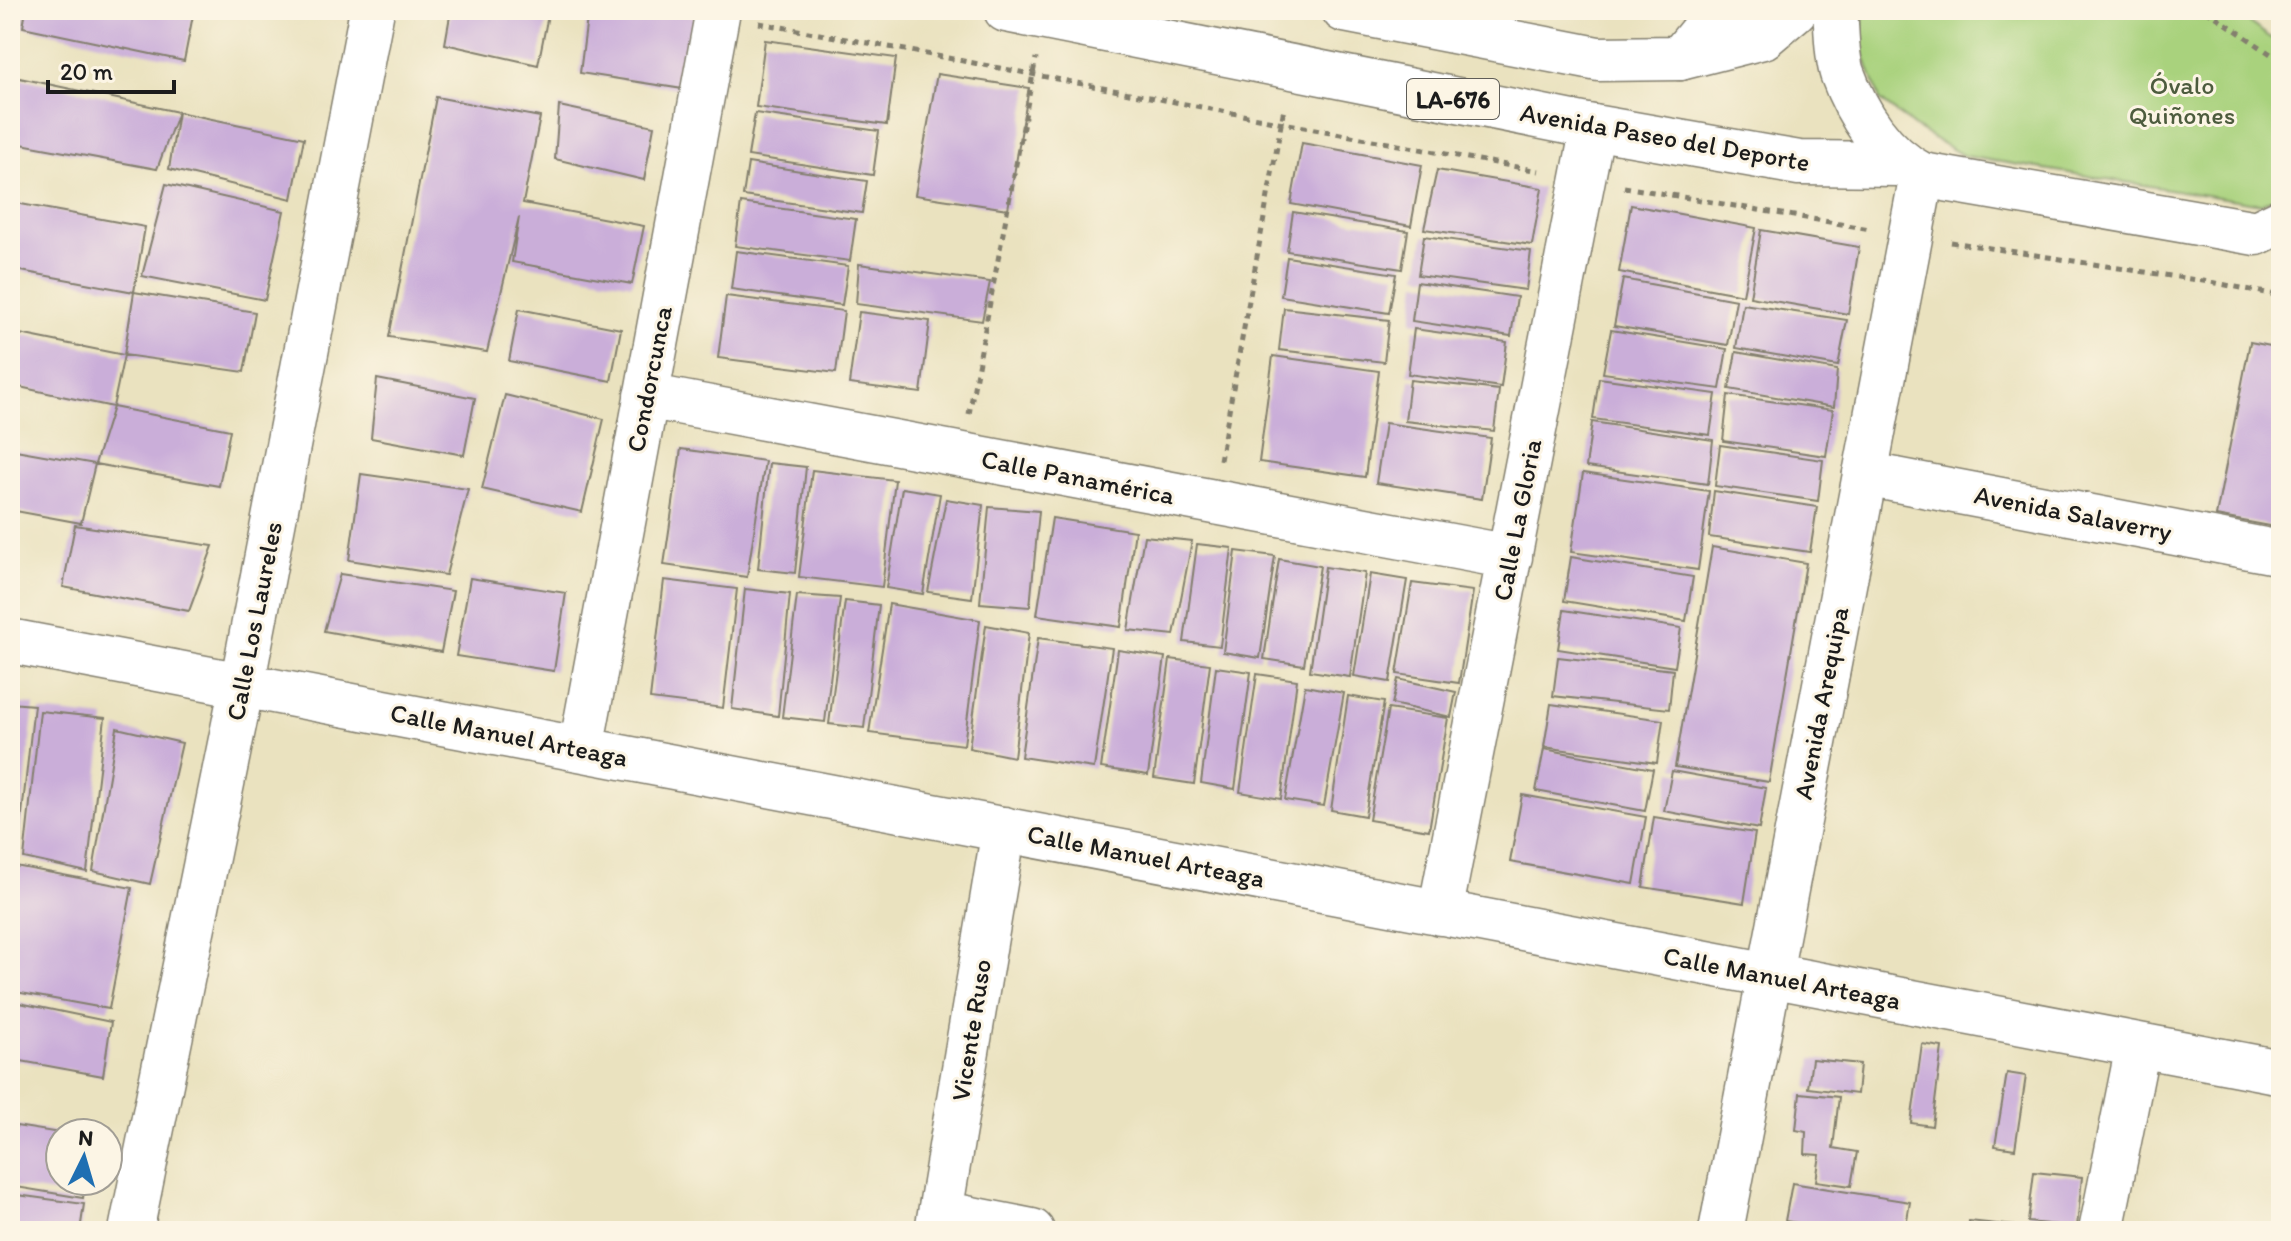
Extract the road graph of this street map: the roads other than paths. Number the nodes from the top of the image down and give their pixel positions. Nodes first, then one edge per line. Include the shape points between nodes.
1 (372, 10) edge
2 (1344, 10) edge
3 (1719, 10) edge
4 (1795, 10) edge
5 (1835, 10) edge
6 (718, 13) edge
7 (1025, 14) edge
8 (1680, 58) junction
9 (1593, 127) junction
10 (1912, 170) junction
11 (2273, 231) edge
12 (646, 396) junction
13 (1865, 474) junction
14 (2281, 553) edge
15 (1510, 557) junction
16 (10, 641) edge
17 (242, 685) junction
18 (581, 749) junction
19 (1004, 829) junction
20 (1440, 913) junction
21 (1770, 975) junction
22 (2138, 1046) junction
23 (2281, 1072) edge
24 (939, 1222) edge
25 (131, 1231) edge
26 (1032, 1231) edge
27 (1721, 1231) edge
28 (2101, 1231) edge

1 - 17 street, Calle Los Laureles
2 - 8 street, LA-676 via 1598,59
3 - 8 street
4 - 8 street, LA-676 via 1763,37
5 - 10 street via 1841,70 1869,127
6 - 12 street, Condorcunca
7 - 9 street, Avenida Paseo del Deporte / LA-676
9 - 10 street, Avenida Paseo del Deporte / LA-676 via 1799,163
9 - 15 street, Calle La Gloria
10 - 11 street, LA-676
10 - 13 street, Avenida Arequipa via 1911,236
12 - 15 street, Calle Panamérica
12 - 18 street, Condorcunca
13 - 14 street, Avenida Salaverry
13 - 21 street, Avenida Arequipa
15 - 20 street, Calle La Gloria
16 - 17 street, Calle Manuel Arteaga
17 - 18 street, Calle Manuel Arteaga
17 - 25 street, Calle Los Laureles
18 - 19 street, Calle Manuel Arteaga
19 - 20 street, Calle Manuel Arteaga
19 - 24 street, Vicente Ruso
20 - 21 street, Calle Manuel Arteaga
21 - 22 street, Calle Manuel Arteaga
21 - 27 street, Avenida Arequipa
22 - 23 street, Calle Manuel Arteaga
22 - 28 street
24 - 26 street

